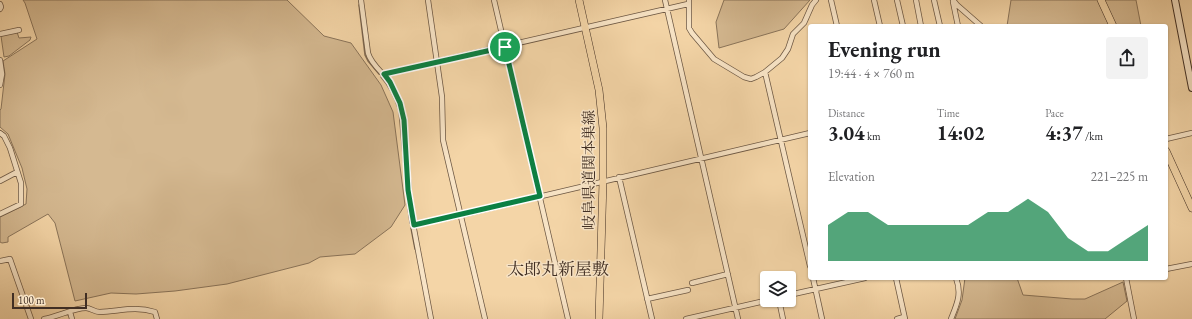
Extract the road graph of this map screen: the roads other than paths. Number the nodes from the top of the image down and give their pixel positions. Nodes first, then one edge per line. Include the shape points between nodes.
1 (361, 0) edge
2 (428, 0) edge
3 (494, 0) edge
4 (579, 0) edge
5 (665, 0) edge
6 (816, 0) edge
7 (831, 0) edge
8 (874, 0) edge
9 (897, 0) edge
10 (916, 0) edge
11 (934, 0) edge
12 (953, 0) edge
13 (1101, 0) edge
14 (1176, 0) edge
15 (689, 2) edge
16 (0, 4) edge
17 (0, 9) edge
18 (667, 9) junction
19 (837, 24) edge
20 (880, 24) edge
21 (903, 24) edge
22 (921, 24) edge
23 (940, 24) edge
24 (958, 24) edge
25 (979, 24) edge
26 (1111, 24) edge
27 (585, 27) junction
28 (19, 30) dead end
29 (0, 34) edge
30 (505, 47) junction
31 (0, 60) edge
32 (437, 62) junction
33 (765, 72) junction
34 (384, 74) junction
35 (0, 85) edge
36 (1192, 88) edge
37 (0, 133) edge
38 (808, 133) edge
39 (1192, 133) edge
40 (1168, 139) edge
41 (781, 140) junction
42 (1168, 155) edge
43 (701, 159) junction
44 (17, 172) junction
45 (619, 177) junction
46 (0, 180) edge
47 (603, 181) junction
48 (540, 196) junction
49 (1192, 208) edge
50 (0, 214) edge
51 (461, 215) junction
52 (414, 225) junction
53 (808, 257) edge
54 (0, 261) edge
55 (1192, 264) edge
56 (1168, 269) edge
57 (728, 274) junction
58 (813, 280) edge
59 (856, 280) edge
60 (896, 280) edge
61 (957, 280) edge
62 (1126, 280) edge
63 (692, 283) dead end
64 (815, 289) junction
65 (688, 290) dead end
66 (796, 293) edge
67 (647, 299) junction
68 (760, 302) edge
69 (780, 307) edge
70 (735, 308) junction
71 (70, 312) junction
72 (905, 318) edge
73 (31, 319) edge
74 (44, 319) edge
75 (72, 319) edge
76 (157, 319) edge
77 (431, 319) edge
78 (485, 319) edge
79 (568, 319) edge
80 (599, 319) edge
81 (652, 319) edge
82 (686, 319) edge
83 (738, 319) edge
84 (783, 319) edge
85 (822, 319) edge
86 (897, 319) edge
87 (951, 319) edge
88 (1134, 319) edge

1 - 34 street via 368,54
2 - 32 street
3 - 30 street
4 - 27 main road, 岐阜県道関本巣線
5 - 18 street
6 - 33 street via 804,23 793,34 782,58
7 - 19 street
8 - 20 street
9 - 21 street
10 - 22 street
11 - 23 street
12 - 24 street
12 - 25 street
13 - 26 main road
14 - 36 street
15 - 18 street
15 - 33 street via 689,28 714,59 751,79
16 - 17 street
18 - 27 street
18 - 43 street
27 - 30 street
27 - 47 main road, 岐阜県道関本巣線 via 602,114
28 - 29 street
30 - 32 street
30 - 48 street
31 - 35 street
32 - 34 street
32 - 51 street via 442,97 443,140
33 - 41 street
34 - 52 street via 400,103 404,120 408,190
37 - 44 street via 10,148
38 - 41 street
39 - 40 street
41 - 43 street
41 - 53 street
42 - 49 main road
43 - 45 street
43 - 57 street
44 - 46 street
44 - 50 street via 21,182 21,204
45 - 47 street
45 - 67 street
47 - 48 street
47 - 80 main road, 岐阜県道関本巣線
48 - 51 street
48 - 79 street
51 - 52 street
51 - 78 street
52 - 77 street
54 - 73 street via 10,259
55 - 56 street
57 - 63 street
57 - 70 street
58 - 64 street
59 - 64 street
60 - 72 street
61 - 87 street via 959,295
62 - 88 street
64 - 66 street
64 - 85 street
65 - 67 street
67 - 81 street
68 - 70 street
69 - 84 street
70 - 82 street
70 - 83 street
71 - 74 street
71 - 75 street
71 - 76 street via 86,308 100,312 140,308 155,312
72 - 86 street

